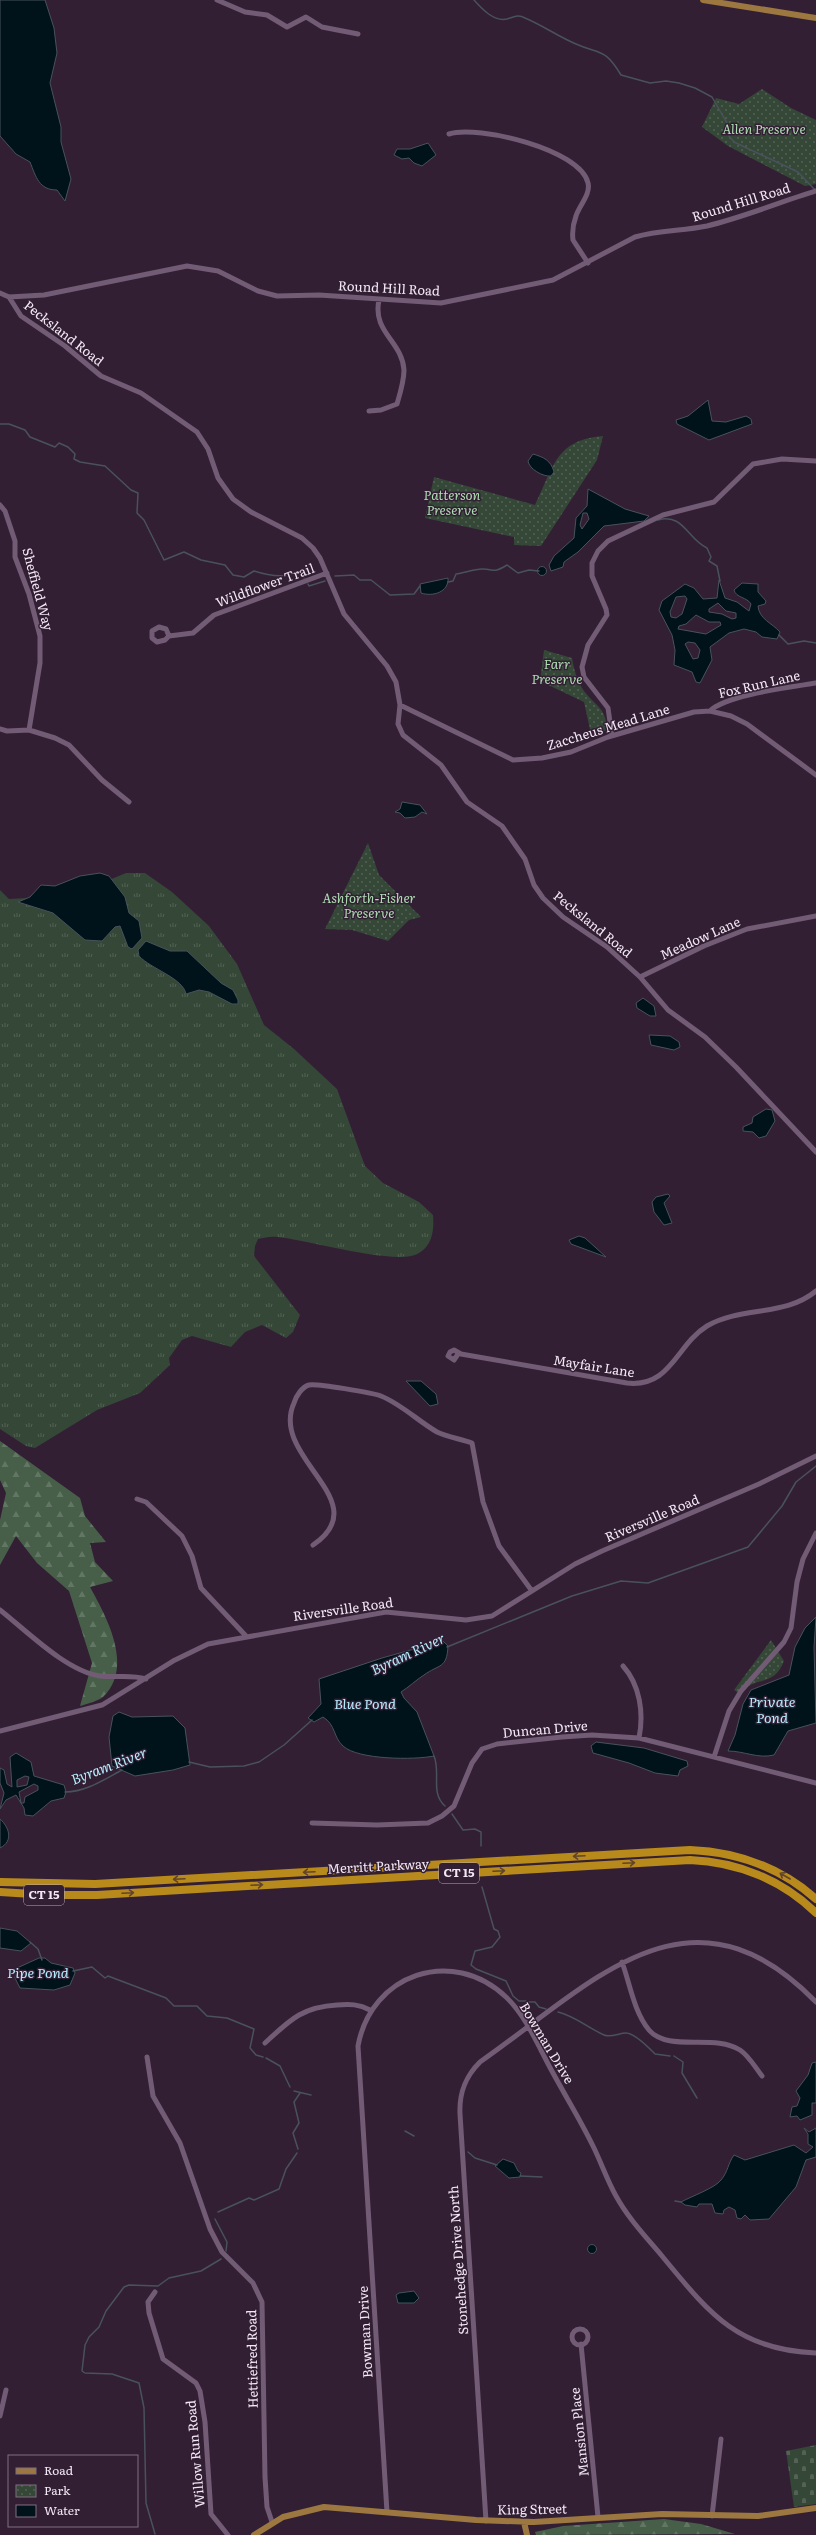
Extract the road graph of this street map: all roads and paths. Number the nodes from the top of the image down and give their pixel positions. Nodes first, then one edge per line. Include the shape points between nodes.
1 (217, 0) edge
2 (703, 0) edge
3 (816, 18) edge
4 (358, 34) dead end
5 (449, 134) dead end
6 (815, 191) edge
7 (588, 263) junction
8 (0, 293) edge
9 (10, 297) junction
10 (379, 300) junction
11 (369, 411) dead end
12 (816, 461) edge
13 (0, 505) edge
14 (327, 573) junction
15 (168, 636) dead end
16 (816, 683) edge
17 (400, 705) junction
18 (710, 711) junction
19 (0, 729) edge
20 (29, 730) junction
21 (612, 736) junction
22 (816, 775) edge
23 (129, 802) dead end
24 (816, 916) edge
25 (640, 977) junction
26 (816, 1152) edge
27 (816, 1291) edge
28 (458, 1354) dead end
29 (816, 1456) edge
30 (137, 1499) dead end
31 (816, 1533) edge
32 (313, 1545) dead end
33 (532, 1591) junction
34 (0, 1610) edge
35 (246, 1636) junction
36 (623, 1666) dead end
37 (146, 1679) junction
38 (0, 1731) edge
39 (639, 1738) junction
40 (714, 1757) junction
41 (816, 1783) edge
42 (312, 1823) dead end
43 (0, 1882) edge
44 (0, 1892) edge
45 (816, 1899) edge
46 (816, 1913) edge
47 (622, 1962) junction
48 (816, 2002) edge
49 (370, 2010) junction
50 (528, 2028) junction
51 (265, 2043) dead end
52 (147, 2057) dead end
53 (762, 2076) dead end
54 (155, 2292) dead end
55 (581, 2344) dead end
56 (816, 2353) edge
57 (6, 2390) dead end
58 (0, 2416) edge
59 (721, 2439) dead end
60 (816, 2508) edge
61 (387, 2512) junction
62 (712, 2516) junction
63 (598, 2517) junction
64 (486, 2521) junction
65 (272, 2522) junction
66 (524, 2522) junction
67 (228, 2535) edge
68 (254, 2535) edge
69 (526, 2535) edge

1 - 4 street via 245,12 267,15 287,27 306,17 322,27
2 - 3 main road
5 - 7 street via 481,131 516,140 545,149 581,171 588,183 588,192 575,218 573,240
6 - 7 street, Round Hill Road via 710,225 635,237
7 - 10 street, Round Hill Road via 553,280 455,301 441,303
8 - 9 street, Round Hill Road
9 - 10 street, Round Hill Road via 44,295 188,266 218,271 258,291 277,296 319,295
9 - 14 street, Pecksland Road via 21,316 65,346 101,376 141,393 197,432 208,449 218,478 233,499 251,512 302,538 320,558
10 - 11 street via 376,312 379,322 398,350 404,370 397,404
12 - 21 street via 782,459 753,464 714,502 663,515 608,541 598,551 592,563 592,576 607,616 588,645 582,667 584,677 608,708
13 - 20 street, Sheffield Way via 15,541 16,558 40,636 40,663
14 - 15 street, Wildflower Trail via 214,615 193,633
14 - 17 street, Pecksland Road via 344,614 393,676
16 - 18 street, Fox Run Lane via 744,697 716,705
17 - 21 street, Zaccheus Mead Lane via 513,760 571,752
17 - 25 street, Pecksland Road via 398,724 403,735 441,765 467,802 490,816 506,830 525,859 534,885 543,898 563,917 607,947
18 - 21 street, Zaccheus Mead Lane via 694,712
18 - 22 street, Zaccheus Mead Lane via 731,716 747,724
19 - 20 street via 7,732
20 - 23 street via 69,745 102,780
24 - 25 street, Meadow Lane via 748,929 704,946
25 - 26 street, Pecksland Road via 668,1010 736,1066
27 - 28 street, Mayfair Lane via 798,1304 712,1323 692,1338 663,1372 644,1384
29 - 33 street, Riversville Road via 759,1484 602,1551
30 - 35 street via 146,1502 182,1536 192,1556 201,1588
31 - 40 street via 803,1559 791,1628 784,1642 741,1691 729,1711
32 - 33 street via 333,1524 335,1506 297,1448 290,1419 293,1403 302,1390 309,1385 320,1385 381,1396 439,1433 472,1443 482,1502 499,1546
33 - 35 street, Riversville Road via 503,1610 480,1619 386,1612
34 - 37 street via 70,1664 100,1676 121,1675
35 - 37 street, Riversville Road via 208,1644 189,1652
36 - 39 street via 636,1685 642,1724
37 - 38 street, Riversville Road via 102,1705
39 - 40 street, Duncan Drive
39 - 42 street, Duncan Drive via 592,1735 498,1744 482,1750 472,1763 454,1806 428,1823
40 - 41 street, Duncan Drive
45 -> 43 highway, Merritt Parkway / CT 15 via 789,1878 755,1862 723,1853 690,1850 87,1885
44 -> 46 highway, Merritt Parkway / CT 15 via 56,1896 108,1894 690,1860 723,1864 754,1873 790,1892
47 - 48 street, Stonehedge Drive North via 665,1945 725,1945 771,1963 794,1980
47 - 50 street, Stonehedge Drive North
47 - 53 street via 639,2011 650,2031 670,2041 712,2042 731,2046 748,2057
49 - 50 street, Bowman Drive via 386,1992 406,1979 446,1971 473,1976 496,1989 507,1998
49 - 51 street via 363,2006 348,2004 312,2008 292,2018
49 - 61 street, Bowman Drive via 360,2034 358,2058
50 - 56 street, Bowman Drive via 584,2129 616,2196 698,2299 724,2323 751,2340 783,2350
50 - 64 street, Stonehedge Drive North via 473,2070 467,2078 460,2099
52 - 65 street, Hettiefred Road via 153,2096 180,2143 210,2229 222,2252 253,2283 262,2302 265,2477 267,2507
54 - 67 street, Willow Run Road via 148,2302 149,2313 163,2360 196,2383 200,2391 205,2422 211,2514
55 - 63 street, Mansion Place
57 - 58 street
59 - 62 street
60 - 62 main road, King Street via 775,2515
61 - 64 main road, King Street
61 - 65 main road, King Street via 324,2507 294,2513
62 - 63 main road, King Street via 662,2514
63 - 66 main road, King Street
64 - 66 main road, King Street
65 - 68 main road, King Street
66 - 69 main road

